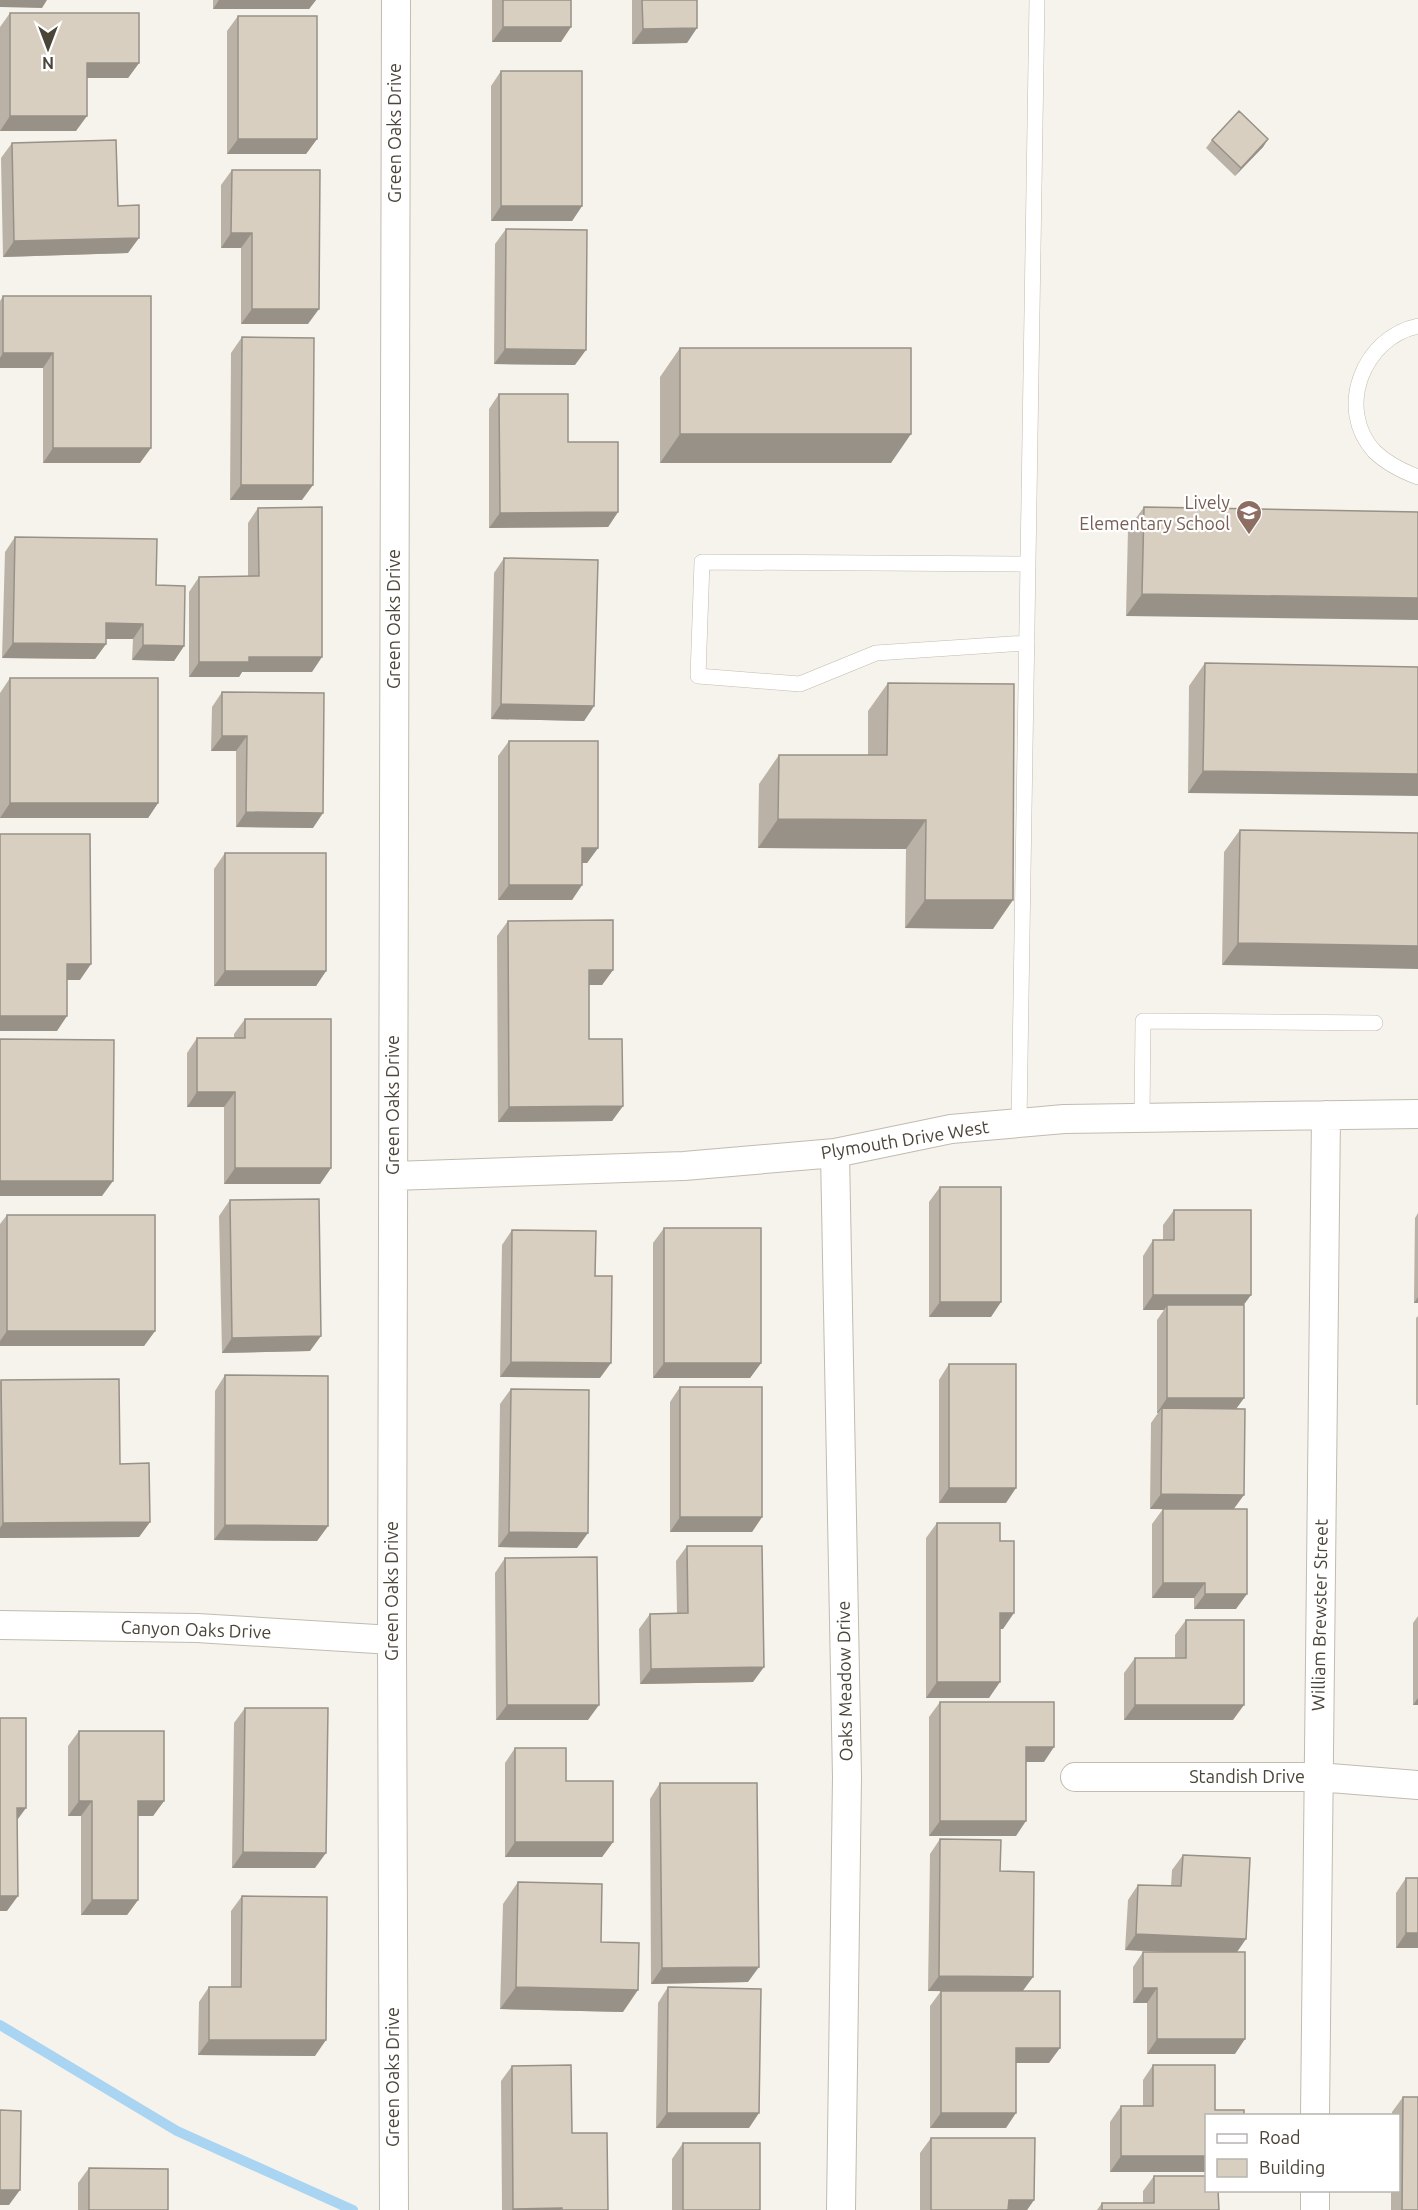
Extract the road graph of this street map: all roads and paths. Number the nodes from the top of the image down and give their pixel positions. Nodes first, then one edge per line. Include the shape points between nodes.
1 (396, 0) edge
2 (1037, 0) edge
3 (1418, 326) edge
4 (1418, 477) edge
5 (1028, 564) junction
6 (1027, 643) junction
7 (1375, 1023) dead end
8 (1326, 1114) junction
9 (1418, 1114) edge
10 (1142, 1118) junction
11 (1019, 1123) junction
12 (835, 1153) junction
13 (393, 1176) junction
14 (0, 1625) edge
15 (392, 1640) junction
16 (1076, 1777) dead end
17 (1318, 1777) junction
18 (1418, 1785) edge
19 (1315, 2114) edge
20 (1315, 2192) edge
21 (394, 2210) edge
22 (841, 2210) edge
23 (1315, 2210) edge

1 - 13 street, Green Oaks Drive
2 - 5 lane
3 - 4 lane via 1393,335 1374,351 1361,374 1355,401 1360,427 1373,450 1394,467
5 - 6 lane
5 - 6 lane via 702,562 698,676 800,684 876,653
6 - 11 lane
7 - 10 lane via 1143,1021
8 - 9 street, Plymouth Drive West
8 - 10 street, Plymouth Drive West
8 - 17 street, William Brewster Street
10 - 11 street, Plymouth Drive West
11 - 12 street, Plymouth Drive West via 951,1129
12 - 13 street, Plymouth Drive West via 684,1166
12 - 22 street, Oaks Meadow Drive via 846,1777
13 - 15 street, Green Oaks Drive
14 - 15 street, Canyon Oaks Drive via 197,1628
15 - 21 street, Green Oaks Drive
16 - 17 street, Standish Drive
17 - 18 street, Standish Drive
17 - 19 street, William Brewster Street
20 - 23 street

